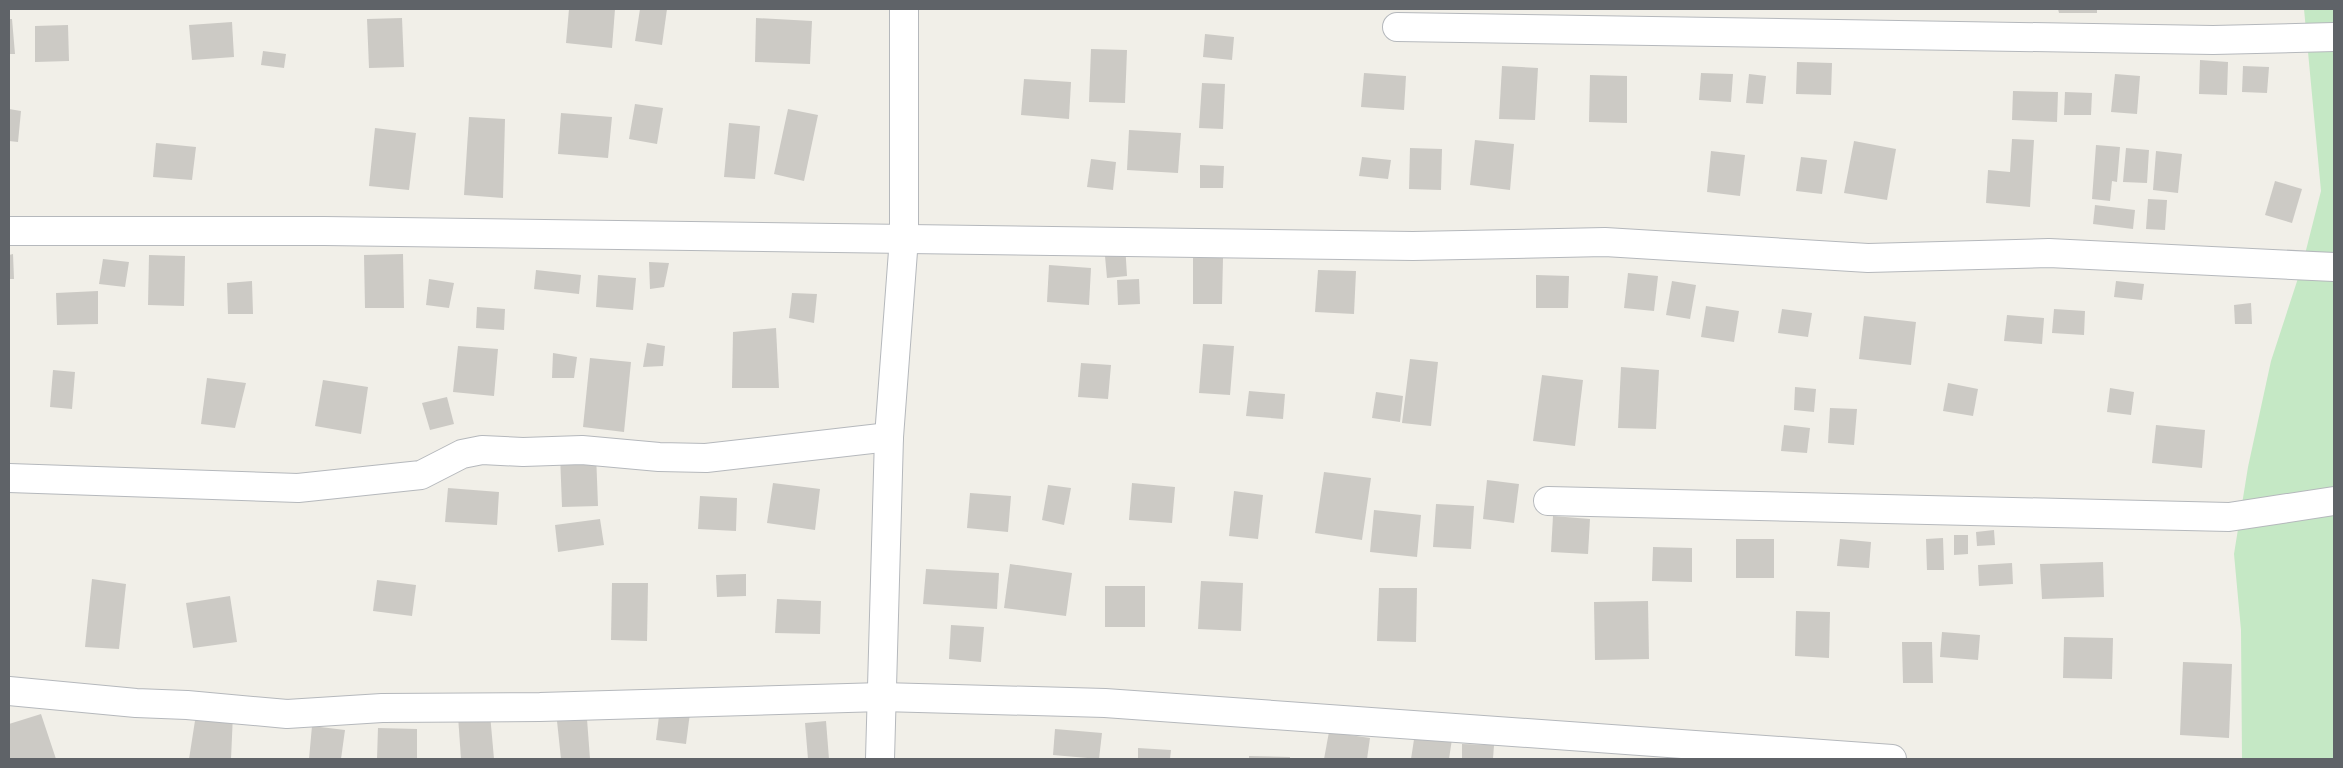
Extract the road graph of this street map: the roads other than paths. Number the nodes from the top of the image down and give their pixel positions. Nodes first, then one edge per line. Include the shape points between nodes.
1 (904, 9) edge
2 (1397, 28) dead end
3 (2334, 37) edge
4 (9, 231) edge
5 (904, 238) junction
6 (2334, 267) edge
7 (889, 437) junction
8 (9, 478) edge
9 (1548, 501) dead end
10 (2334, 501) edge
11 (9, 691) edge
12 (882, 697) junction
13 (880, 759) edge
14 (1892, 759) edge

1 - 5 street
2 - 3 street via 2213,40
4 - 5 street
5 - 6 street via 1413,246 1605,242 1868,258 2069,254
5 - 7 street
7 - 8 street via 706,458 582,450 482,450 462,454 421,475 298,488
7 - 12 street
9 - 10 street via 2229,517
11 - 12 street via 287,714 382,708
12 - 13 street
12 - 14 street via 1104,703

